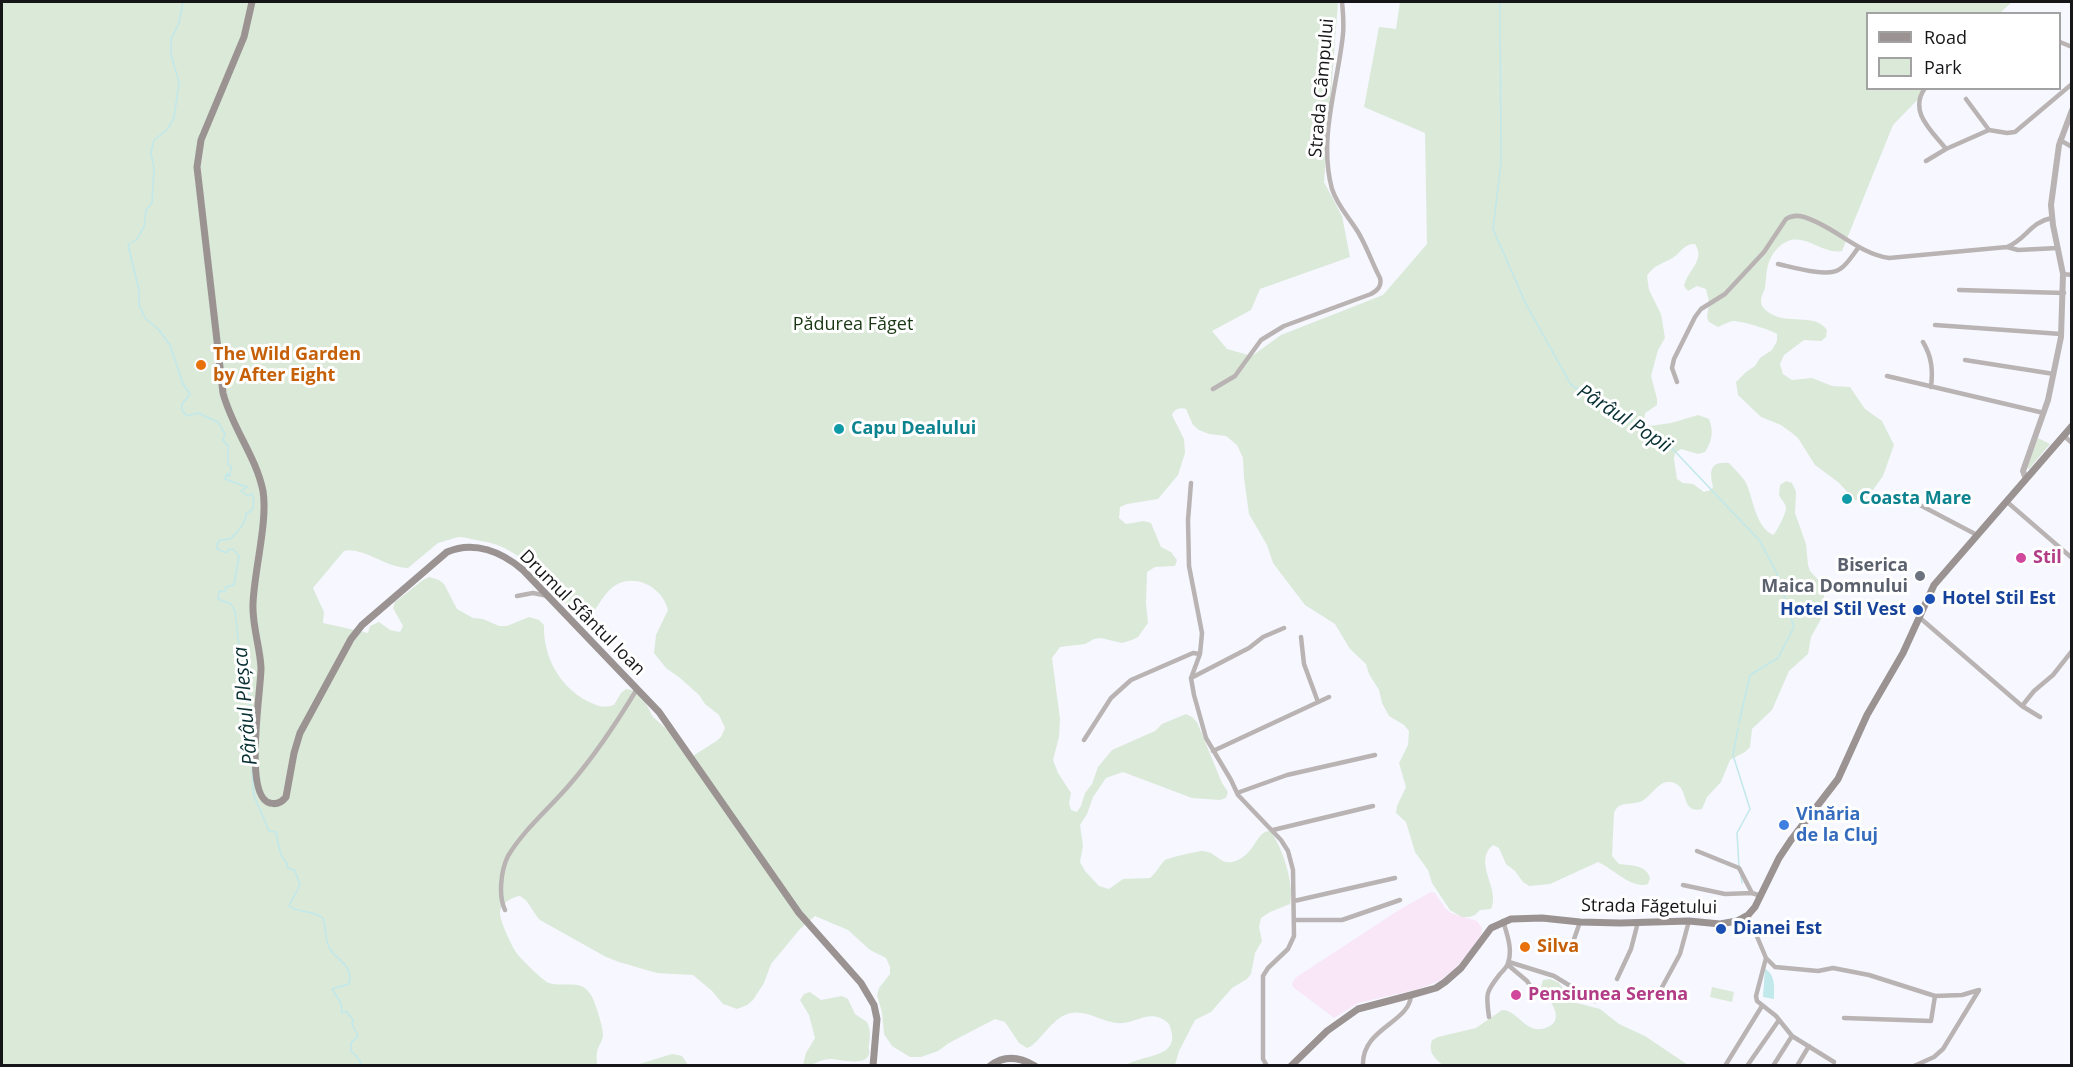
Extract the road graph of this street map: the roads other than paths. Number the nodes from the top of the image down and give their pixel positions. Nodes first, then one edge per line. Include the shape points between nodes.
1 (252, 2) edge
2 (1342, 2) edge
3 (2072, 84) edge
4 (1923, 90) edge
5 (1966, 99) dead end
6 (2072, 110) edge
7 (1989, 130) junction
8 (2060, 140) junction
9 (2072, 147) edge
10 (1946, 149) junction
11 (1926, 161) dead end
12 (2052, 218) junction
13 (1859, 247) junction
14 (2007, 247) junction
15 (2058, 248) junction
16 (1778, 264) dead end
17 (2063, 274) junction
18 (2072, 275) edge
19 (1959, 291) dead end
20 (2064, 293) junction
21 (1935, 325) dead end
22 (2061, 334) junction
23 (1923, 342) dead end
24 (1965, 360) dead end
25 (1996, 362) dead end
26 (2053, 374) junction
27 (1887, 376) dead end
28 (1677, 382) dead end
29 (1930, 387) junction
30 (1213, 389) dead end
31 (2044, 413) junction
32 (2072, 426) edge
33 (2063, 435) junction
34 (2072, 443) edge
35 (2026, 479) junction
36 (1191, 483) dead end
37 (1899, 494) dead end
38 (2006, 501) junction
39 (1977, 535) junction
40 (2072, 558) edge
41 (517, 596) dead end
42 (548, 596) junction
43 (1919, 617) junction
44 (1284, 627) dead end
45 (1301, 637) dead end
46 (2072, 651) edge
47 (1200, 654) junction
48 (1191, 678) junction
49 (637, 689) junction
50 (1329, 697) dead end
51 (1318, 702) junction
52 (2022, 706) junction
53 (2040, 717) dead end
54 (1084, 740) dead end
55 (1213, 751) junction
56 (1376, 755) dead end
57 (1237, 793) junction
58 (1373, 806) dead end
59 (1273, 830) junction
60 (1697, 851) dead end
61 (1395, 878) dead end
62 (1683, 885) dead end
63 (1752, 892) junction
64 (1761, 896) junction
65 (1400, 900) dead end
66 (1294, 901) junction
67 (505, 910) dead end
68 (1748, 915) junction
69 (1294, 920) junction
70 (1503, 921) junction
71 (1689, 921) junction
72 (1580, 922) junction
73 (1638, 922) junction
74 (1572, 945) dead end
75 (1766, 957) junction
76 (1508, 963) junction
77 (1617, 979) dead end
78 (1660, 992) dead end
79 (1411, 995) junction
80 (1536, 995) dead end
81 (1935, 996) junction
82 (1594, 1001) dead end
83 (1762, 1006) junction
84 (1489, 1017) dead end
85 (1844, 1018) dead end
86 (1779, 1020) junction
87 (1792, 1036) junction
88 (1809, 1046) junction
89 (1834, 1062) dead end
90 (873, 1065) edge
91 (990, 1065) edge
92 (1035, 1065) edge
93 (1267, 1065) edge
94 (1291, 1065) edge
95 (1363, 1065) edge
96 (1725, 1065) edge
97 (1747, 1065) edge
98 (1773, 1065) edge
99 (1797, 1065) edge
100 (1914, 1065) edge

1 - 42 main road, Drumul Sfântul Ioan via 244,38 201,140 196,167 223,393 231,420 259,476 263,495 253,605 261,664 255,761 261,798 275,804 286,797 300,733 356,631 442,555 462,547 490,550 518,565
2 - 30 street, Strada Câmpului via 1343,32 1328,136 1329,171 1338,205 1359,234 1381,284 1371,294 1284,326 1261,340 1235,376
3 - 7 street via 2015,132
4 - 10 street via 1918,99 1919,113
5 - 7 street
6 - 8 street
7 - 10 street
8 - 9 street
8 - 12 street
10 - 11 street
12 - 14 street via 2037,222
12 - 15 street
13 - 14 street via 1889,258
13 - 16 street via 1834,272
13 - 28 street via 1808,218 1795,215 1786,219 1764,252 1725,294 1695,316 1674,359 1672,368
14 - 15 street
15 - 17 street
17 - 18 street
17 - 20 street
19 - 20 street
20 - 22 street
21 - 22 street
22 - 26 street
23 - 29 street via 1930,356
24 - 26 street
25 - 26 street
26 - 31 street
27 - 29 street
29 - 31 street
31 - 35 street via 2024,471
32 - 33 main road
33 - 34 street
33 - 35 main road
35 - 38 main road
36 - 47 street via 1189,566 1202,633
37 - 39 street
38 - 39 main road
38 - 40 street
39 - 43 main road via 1934,585
41 - 42 street
42 - 49 main road, Drumul Sfântul Ioan
43 - 52 street
43 - 64 main road via 1838,778 1779,858
44 - 48 street
45 - 51 street via 1304,664
46 - 52 street
47 - 48 street
47 - 54 street via 1193,653 1131,680 1112,698
48 - 55 street
49 - 67 street via 604,740 509,856 502,885
49 - 90 main road, Drumul Sfântul Ioan via 659,712 799,913 866,990 877,1018
50 - 51 street
51 - 55 street
52 - 53 street
55 - 57 street
56 - 57 street via 1287,775
57 - 59 street
58 - 59 street
59 - 66 street via 1288,851
60 - 63 street via 1739,868
61 - 66 street
62 - 63 street via 1725,894
63 - 64 street
64 - 68 main road
65 - 69 street via 1342,920
66 - 69 street
68 - 71 main road, Strada Făgetului via 1719,924
68 - 75 street
69 - 93 street via 1294,936 1288,949 1263,976 1263,1059
70 - 72 main road, Strada Făgetului via 1528,917
70 - 76 street via 1509,941
70 - 79 main road via 1491,928 1445,982
71 - 73 main road, Strada Făgetului
71 - 78 street via 1680,954
72 - 73 main road, Strada Făgetului
72 - 74 street
73 - 77 street
75 - 81 street via 1775,967 1818,971 1833,968
75 - 83 street via 1756,996
76 - 80 street
76 - 82 street via 1554,976
76 - 84 street via 1488,990
79 - 94 main road via 1353,1012
79 - 95 street via 1404,1011 1369,1042
81 - 85 street via 1931,1021
81 - 100 street via 1979,990 1943,1049
83 - 86 street
83 - 96 street
86 - 87 street
86 - 97 street
87 - 88 street
87 - 98 street
88 - 89 street
88 - 99 street
91 - 92 main road via 1007,1058

